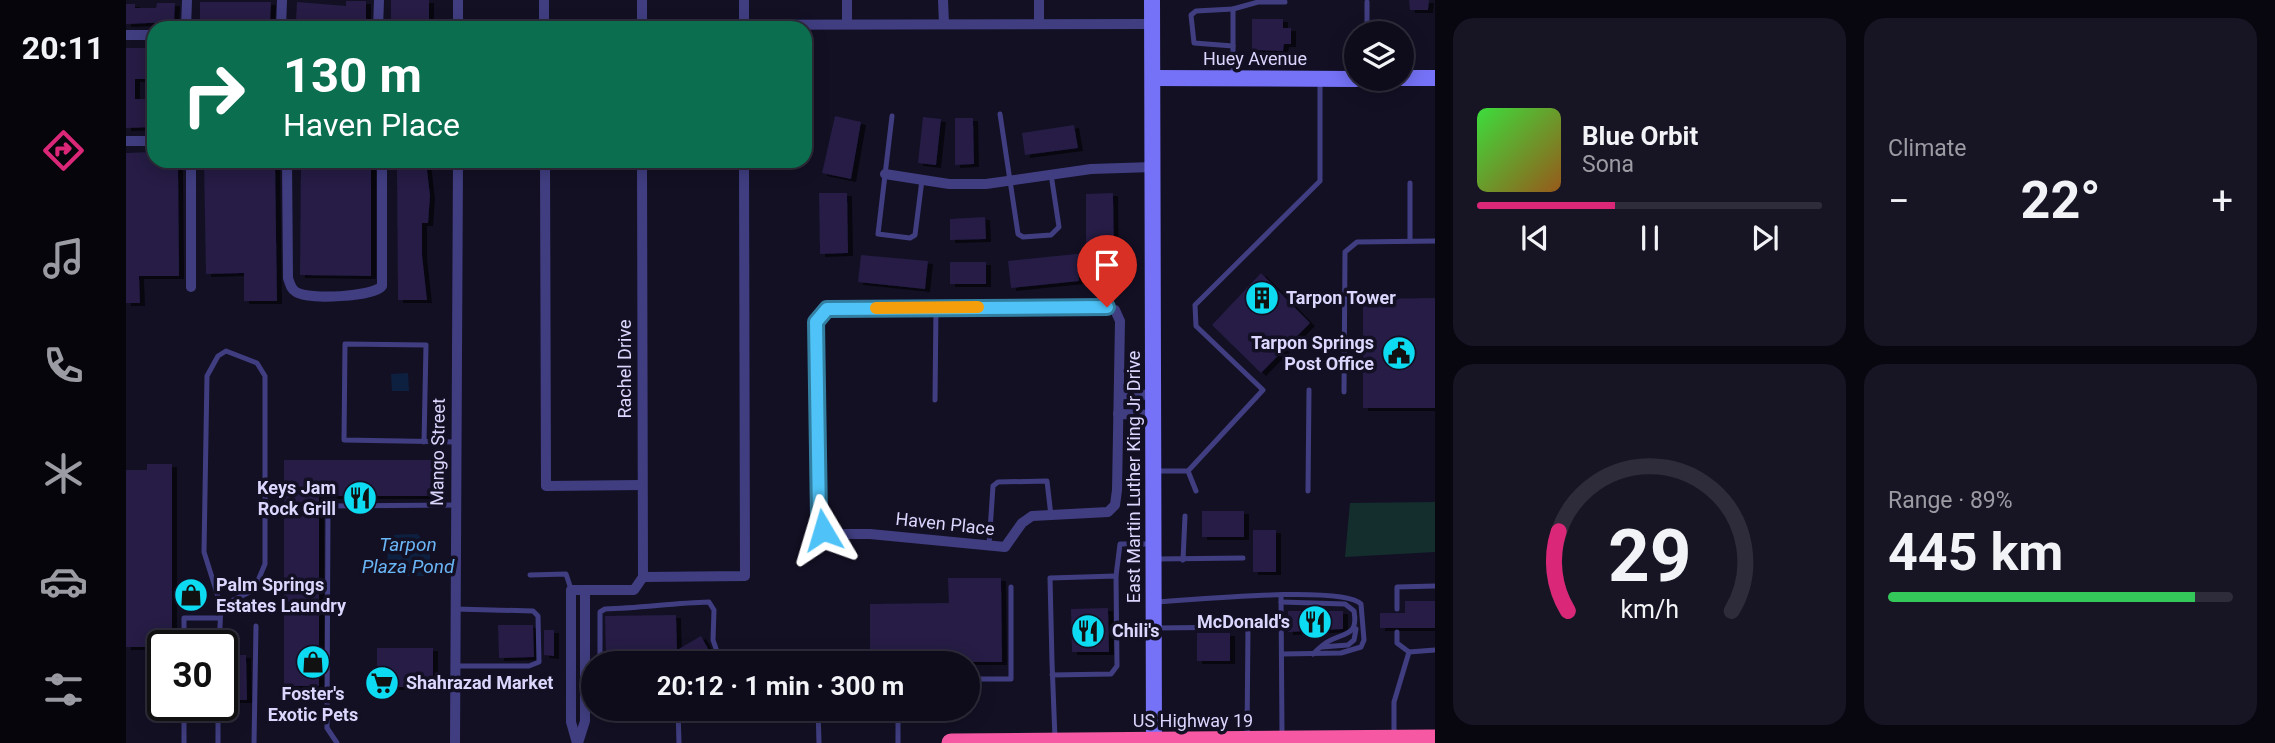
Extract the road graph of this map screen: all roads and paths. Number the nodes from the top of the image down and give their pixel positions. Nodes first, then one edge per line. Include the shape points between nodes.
1 (187, 0) edge
2 (282, 0) edge
3 (379, 0) edge
4 (458, 0) edge
5 (544, 0) edge
6 (642, 0) edge
7 (744, 0) edge
8 (847, 0) edge
9 (943, 0) edge
10 (1039, 0) edge
11 (1152, 0) edge
12 (1285, 2) dead end
13 (1367, 2) dead end
14 (1233, 9) junction
15 (186, 21) edge
16 (281, 21) edge
17 (378, 21) edge
18 (458, 21) edge
19 (544, 21) edge
20 (642, 21) edge
21 (744, 21) edge
22 (1367, 21) edge
23 (848, 24) junction
24 (944, 24) junction
25 (1039, 24) junction
26 (1152, 24) junction
27 (812, 25) edge
28 (126, 35) edge
29 (147, 35) edge
30 (1233, 46) junction
31 (1153, 78) junction
32 (1233, 78) junction
33 (1414, 78) edge
34 (1435, 78) edge
35 (1320, 79) junction
36 (1344, 79) edge
37 (1000, 114) dead end
38 (892, 116) dead end
39 (126, 141) edge
40 (147, 141) edge
41 (1153, 167) junction
42 (191, 168) edge
43 (287, 168) edge
44 (382, 168) edge
45 (458, 168) edge
46 (545, 168) edge
47 (642, 168) edge
48 (744, 168) edge
49 (885, 174) junction
50 (1051, 174) junction
51 (922, 180) junction
52 (1010, 180) junction
53 (1410, 183) dead end
54 (1410, 241) junction
55 (1435, 241) edge
56 (191, 288) dead end
57 (936, 307) junction
58 (1308, 390) dead end
59 (1344, 392) dead end
60 (1119, 394) junction
61 (1153, 394) junction
62 (935, 400) dead end
63 (1118, 414) junction
64 (1153, 415) junction
65 (424, 442) junction
66 (457, 442) junction
67 (1154, 471) junction
68 (1188, 471) junction
69 (642, 485) junction
70 (1196, 491) dead end
71 (1308, 491) dead end
72 (455, 505) junction
73 (1051, 516) junction
74 (1185, 516) dead end
75 (989, 545) junction
76 (1154, 551) junction
77 (1243, 558) dead end
78 (1183, 560) junction
79 (530, 575) dead end
80 (1116, 576) junction
81 (643, 577) junction
82 (1435, 586) edge
83 (1011, 587) dead end
84 (571, 590) junction
85 (585, 590) junction
86 (1281, 594) junction
87 (1154, 602) junction
88 (1281, 602) junction
89 (221, 606) junction
90 (455, 609) junction
91 (1396, 609) dead end
92 (219, 618) junction
93 (256, 626) dead end
94 (1154, 628) junction
95 (1355, 628) junction
96 (184, 630) edge
97 (219, 630) edge
98 (1396, 632) dead end
99 (1322, 647) junction
100 (1435, 650) edge
101 (600, 651) edge
102 (717, 651) edge
103 (1409, 652) junction
104 (1282, 654) junction
105 (1313, 654) junction
106 (455, 666) junction
107 (1052, 675) junction
108 (980, 680) edge
109 (184, 721) edge
110 (218, 721) edge
111 (678, 721) edge
112 (818, 721) edge
113 (898, 721) edge
114 (1435, 739) edge
115 (1394, 740) junction
116 (1247, 741) edge
117 (1055, 742) edge
118 (1154, 742) edge
119 (1282, 742) edge
120 (184, 743) edge
121 (218, 743) edge
122 (254, 743) edge
123 (337, 743) edge
124 (455, 743) edge
125 (577, 743) edge
126 (679, 743) edge
127 (819, 743) edge
128 (898, 743) edge
129 (951, 743) edge

1 - 15 street
2 - 16 street
3 - 17 street
4 - 18 street
5 - 19 street
6 - 20 street
7 - 21 street
8 - 23 street
9 - 24 street
10 - 25 street
11 - 26 street, East Martin Luther King Jr Drive
12 - 14 lane via 1258,2
13 - 22 lane
14 - 30 lane
14 - 30 lane via 1196,11 1191,15 1191,37 1199,44
23 - 24 street
23 - 27 street
24 - 25 street
25 - 26 street
26 - 31 street, East Martin Luther King Jr Drive
28 - 29 street
30 - 32 lane
31 - 32 street, Huey Avenue
31 - 41 street, East Martin Luther King Jr Drive
32 - 35 street, Huey Avenue
33 - 34 street
35 - 36 street, Huey Avenue
35 - 68 lane via 1320,181 1195,305 1196,326 1263,390
37 - 52 lane
38 - 49 lane
39 - 40 street
41 - 50 street
41 - 61 street, East Martin Luther King Jr Drive
42 - 56 street
43 - 44 street via 288,278 293,290 305,295 368,294 382,286
45 - 66 street, Mango Street
46 - 69 street via 546,486
47 - 69 street, Rachel Drive
48 - 81 street via 745,576
49 - 51 street
49 - 51 lane via 880,236 915,235
50 - 52 street
50 - 52 lane via 1059,227 1051,235 1028,238 1018,234
51 - 52 street via 958,184
53 - 54 lane
54 - 55 lane
54 - 59 lane via 1357,242 1345,252
57 - 60 street, Haven Place via 1115,310 1120,321
57 - 62 lane
57 - 75 street, Haven Place via 827,309 816,322 821,525 831,534
58 - 71 lane
60 - 61 street
60 - 63 street, Haven Place
61 - 64 street, East Martin Luther King Jr Drive
63 - 64 street
63 - 73 street, Haven Place via 1115,505 1105,514
64 - 67 street, East Martin Luther King Jr Drive
65 - 65 lane via 344,440 345,344 426,345
65 - 66 lane
66 - 72 street, Mango Street
67 - 68 lane
67 - 76 street, East Martin Luther King Jr Drive
68 - 70 lane
69 - 81 street, Rachel Drive
72 - 90 street, Mango Street
72 - 123 lane via 328,506 327,728
73 - 75 street, Haven Place via 1026,519 1005,547
73 - 75 lane via 1047,481 998,482 993,486
74 - 78 lane
76 - 78 lane
76 - 80 lane via 1120,544
76 - 87 street, East Martin Luther King Jr Drive
77 - 78 lane
79 - 84 lane via 566,574
80 - 107 lane via 1117,666 1111,674
80 - 107 lane via 1050,578
81 - 85 street via 634,590
82 - 91 lane via 1396,587
83 - 108 lane via 1011,679
84 - 85 street
84 - 125 street via 571,722
85 - 125 street via 585,721
86 - 87 lane
86 - 88 lane
86 - 105 lane via 1348,596 1361,604 1361,647 1352,652
87 - 94 street, East Martin Luther King Jr Drive
88 - 95 lane via 1350,606
88 - 104 lane
89 - 89 lane via 204,552 207,390 210,370 226,351 257,363 265,376 265,564 254,590
89 - 92 lane
90 - 106 street, Mango Street
90 - 106 lane via 533,611 538,616 539,663
92 - 96 lane via 184,618
92 - 97 lane
93 - 122 lane
94 - 116 lane via 1248,627
94 - 118 street, East Martin Luther King Jr Drive
95 - 99 lane
95 - 99 lane via 1348,645
98 - 103 lane via 1397,643
99 - 105 lane
100 - 103 lane
101 - 102 lane via 600,612 605,609 709,602 714,610
103 - 115 lane via 1394,702
104 - 105 lane
104 - 119 lane
106 - 124 street, Mango Street
107 - 117 lane
109 - 120 lane
110 - 121 lane
111 - 126 lane
112 - 127 lane
113 - 128 lane
114 - 115 highway, US Highway 19
115 - 119 highway, US Highway 19
116 - 118 highway, US Highway 19
116 - 119 highway, US Highway 19
117 - 118 highway, US Highway 19
117 - 129 highway, US Highway 19

